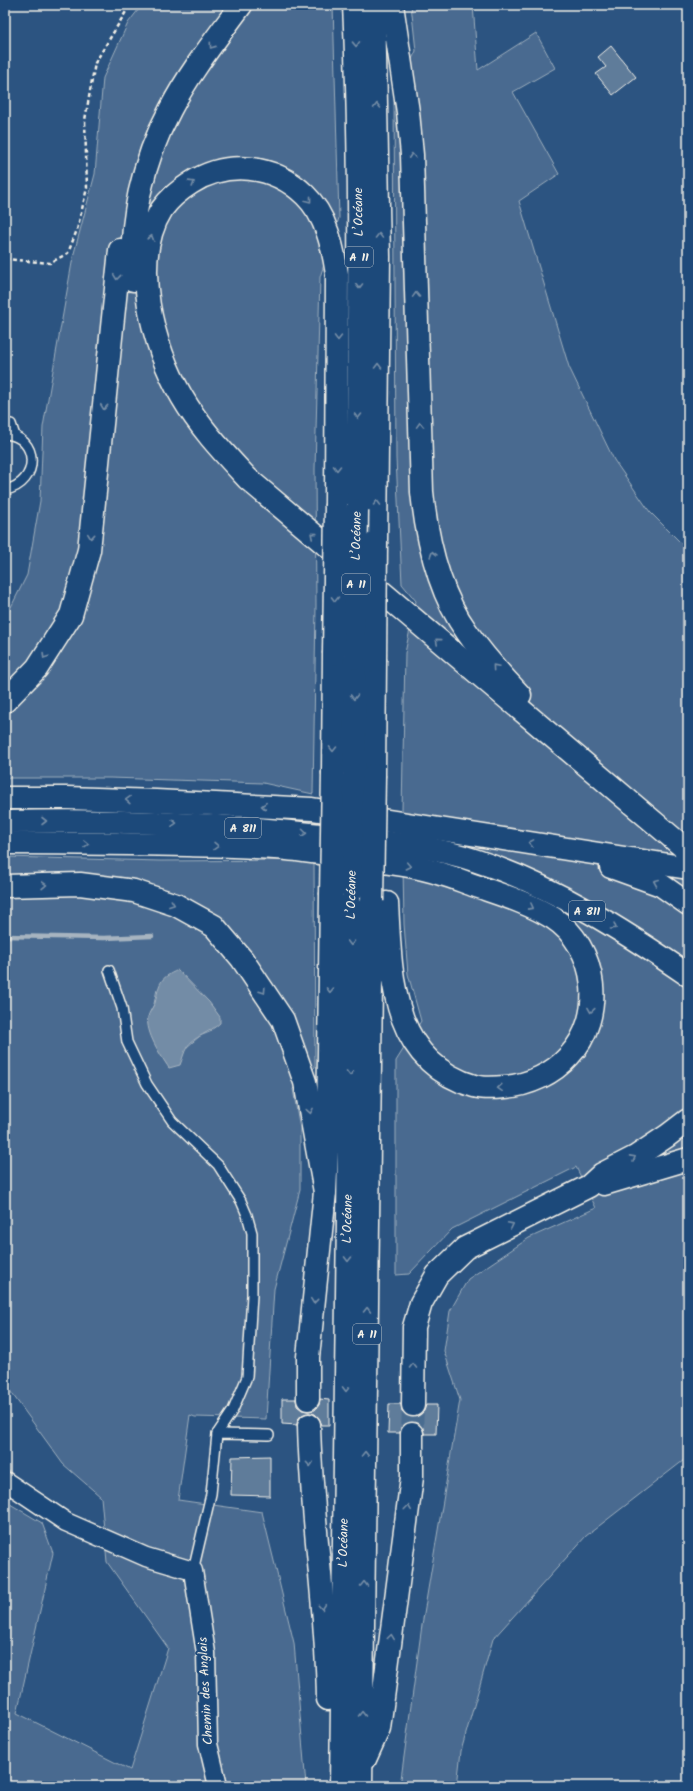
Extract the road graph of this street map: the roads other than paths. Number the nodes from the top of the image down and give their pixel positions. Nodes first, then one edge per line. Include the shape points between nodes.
1 (241, 5) edge
2 (354, 5) edge
3 (374, 5) edge
4 (392, 5) edge
5 (169, 111) junction
6 (5, 429) edge
7 (5, 434) edge
8 (15, 436) junction
9 (9, 489) edge
10 (5, 498) edge
11 (355, 658) junction
12 (5, 701) edge
13 (543, 729) junction
14 (353, 774) junction
15 (5, 798) edge
16 (616, 799) junction
17 (5, 822) edge
18 (5, 843) edge
19 (569, 850) junction
20 (688, 851) edge
21 (688, 868) edge
22 (5, 886) edge
23 (342, 892) junction
24 (380, 902) junction
25 (688, 904) edge
26 (109, 970) dead end
27 (688, 975) edge
28 (688, 1120) edge
29 (688, 1158) edge
30 (589, 1186) junction
31 (325, 1192) junction
32 (308, 1399) dead end
33 (413, 1405) tunnel mouth
34 (309, 1425) dead end
35 (217, 1434) junction
36 (412, 1434) tunnel mouth
37 (269, 1435) dead end
38 (5, 1481) edge
39 (193, 1571) junction
40 (342, 1750) junction
41 (361, 1776) edge
42 (218, 1786) edge
43 (341, 1786) edge

1 -> 5 highway
2 -> 11 highway, L’Océane / A 11, bridge via 359,290
11 -> 3 highway, L’Océane / A 11, bridge via 376,542 379,257
13 -> 4 highway via 542,718 466,631 445,590 429,542 422,492 412,155
5 -> 12 highway via 156,120 130,193 121,240 89,550 71,615 37,668
5 - 16 highway via 146,168 137,207 132,247 132,279 136,311 154,372 180,419 219,470 253,502
6 - 8 lane via 11,424
7 - 8 lane
8 - 9 lane via 23,441 28,449 31,468 21,483
9 - 10 lane
13 -> 11 highway, bridge via 248,479 201,427 182,397 167,368 154,325 147,289 147,259 149,242 163,209 180,190 202,176 231,168 256,169 285,180 305,195 315,208 333,250 337,274 336,504
11 - 14 highway, L’Océane / A 11
13 - 16 highway
14 - 23 highway, L’Océane / A 11, bridge
14 - 24 highway, L’Océane / A 11, bridge via 373,852
19 -> 15 highway, A 811 via 312,809 156,801
16 - 20 highway
16 - 21 highway
17 -> 27 highway, A 811 via 121,821 284,830 407,845 449,853 478,861 539,886 626,934
18 -> 24 highway via 286,848 406,866 441,874 523,903 554,919 574,938 590,970 593,983 589,1020 571,1055 552,1071 514,1086 478,1087 442,1072 426,1059 406,1029 394,989
19 - 21 highway, A 811
25 -> 19 highway via 661,885 628,872 583,860
22 -> 31 highway via 80,884 134,891 176,905 214,926 242,959 283,1020 305,1082
23 -> 31 highway
23 -> 40 highway, L’Océane / A 11
41 -> 24 highway, L’Océane / A 11
26 - 35 lane via 122,1008 127,1042 147,1084 172,1121 218,1165 241,1201 252,1233 252,1295 247,1377 233,1410
30 -> 28 highway via 602,1174 637,1156
29 - 30 highway via 604,1184
33 -> 30 highway via 414,1327 421,1303 437,1275 465,1248
31 -> 32 highway via 308,1357
34 -> 40 highway via 310,1469 327,1657 328,1711
35 - 37 lane
35 - 39 lane via 211,1494
41 -> 36 highway via 379,1728 411,1484
38 - 39 street via 66,1522 146,1556
39 - 42 street, Chemin des Anglais via 206,1653 208,1744
40 - 43 highway, L’Océane / A 11

